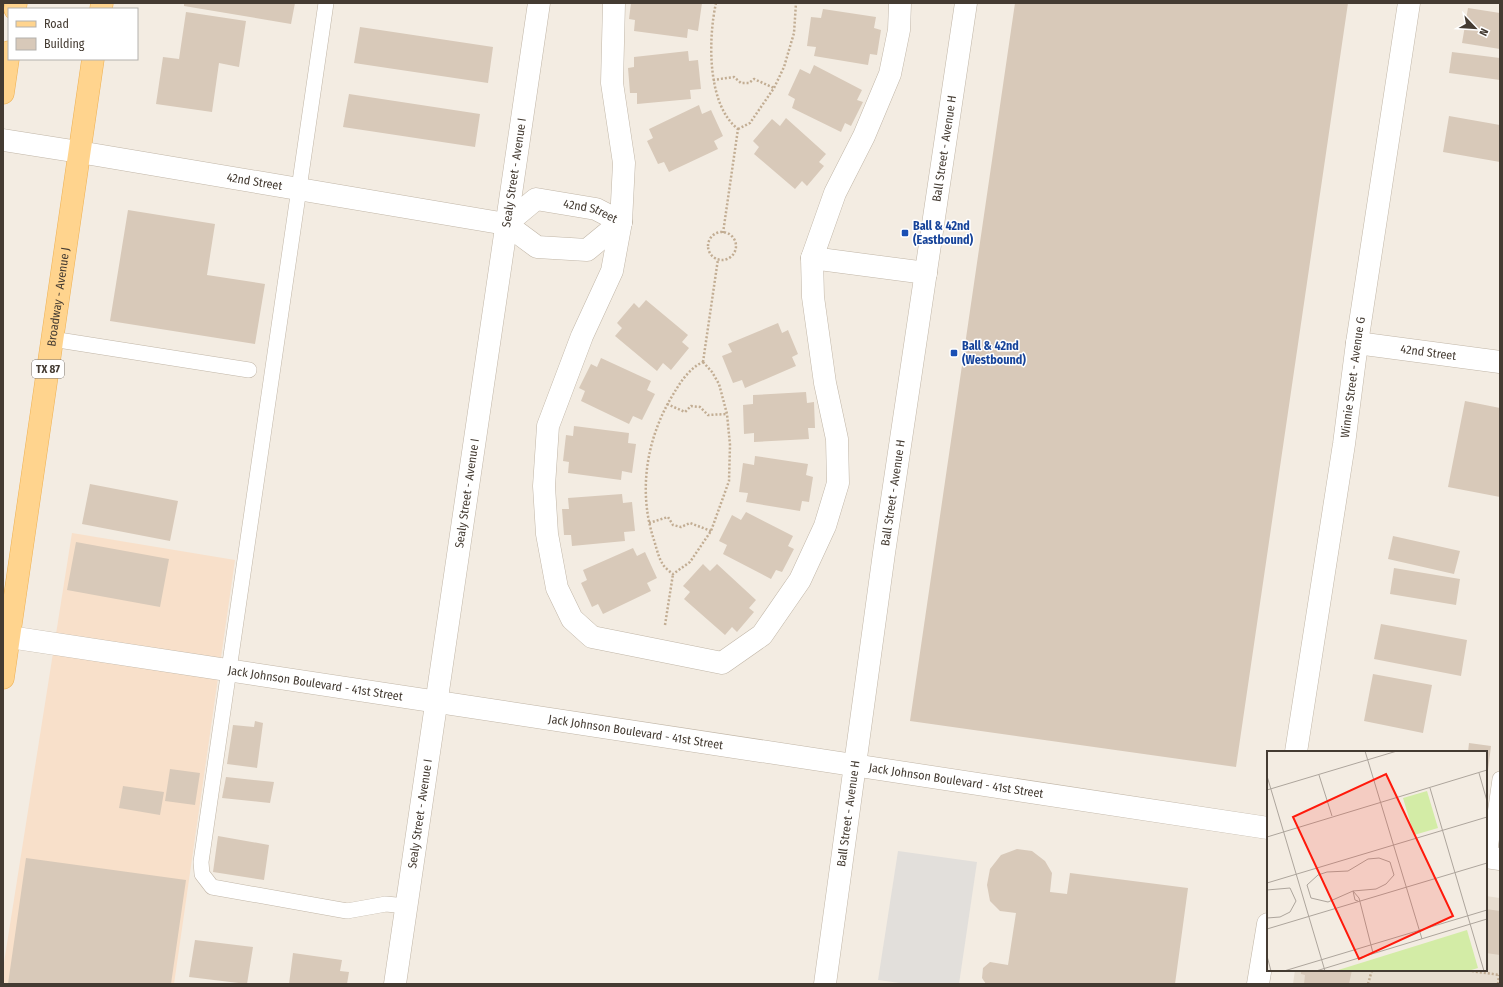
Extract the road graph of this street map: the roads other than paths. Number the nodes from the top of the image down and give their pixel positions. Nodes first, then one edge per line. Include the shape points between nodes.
1 (326, 3) edge
2 (539, 3) edge
3 (614, 3) edge
4 (900, 3) edge
5 (966, 3) edge
6 (1408, 3) edge
7 (8, 59) edge
8 (93, 60) edge
9 (3, 93) edge
10 (3, 140) edge
11 (79, 152) junction
12 (299, 188) junction
13 (621, 222) junction
14 (506, 224) junction
15 (812, 258) junction
16 (926, 273) junction
17 (52, 340) junction
18 (1357, 343) junction
19 (1500, 362) edge
20 (249, 370) dead end
21 (6, 636) edge
22 (229, 669) junction
23 (3, 678) edge
24 (436, 701) junction
25 (1296, 751) edge
26 (855, 764) junction
27 (1500, 779) edge
28 (1267, 828) edge
29 (1492, 858) edge
30 (406, 906) junction
31 (1267, 930) edge
32 (395, 984) edge
33 (824, 984) edge
34 (1258, 984) edge

1 - 12 lane
2 - 14 street, Sealy Street - Avenue I
3 - 13 street via 612,83 624,164
4 - 15 street via 899,30 890,74 864,136 835,193
5 - 16 street, Ball Street - Avenue H
6 - 18 street, Winnie Street - Avenue G
7 - 9 main road
8 - 11 main road, Broadway - Avenue J / TX 87
10 - 11 street, 42nd Street
11 - 12 street, 42nd Street
11 - 17 main road, Broadway - Avenue J / TX 87
12 - 14 street, 42nd Street
12 - 22 lane
13 - 14 street, 42nd Street via 596,209 536,199
13 - 14 street, 42nd Street via 588,250 537,247
13 - 15 street via 612,271 582,336 548,426 544,486 546,528 557,588 572,619 592,637 722,663 762,635 800,580 825,526 838,483 838,439 825,383 813,297
14 - 24 street, Sealy Street - Avenue I
15 - 16 street
16 - 26 street, Ball Street - Avenue H
17 - 20 lane
17 - 21 main road, Broadway - Avenue J / TX 87
18 - 19 street, 42nd Street
18 - 25 street, Winnie Street - Avenue G via 1344,444
21 - 22 street, Jack Johnson Boulevard - 41st Street
21 - 23 main road, Broadway - Avenue J / TX 87
22 - 24 street, Jack Johnson Boulevard - 41st Street
22 - 30 lane via 201,862 202,874 212,887 347,911 386,904
24 - 26 street, Jack Johnson Boulevard - 41st Street
24 - 30 street, Sealy Street - Avenue I
26 - 28 street, Jack Johnson Boulevard - 41st Street
26 - 33 street, Ball Street - Avenue H
27 - 29 lane
30 - 32 street, Sealy Street - Avenue I
31 - 34 street

